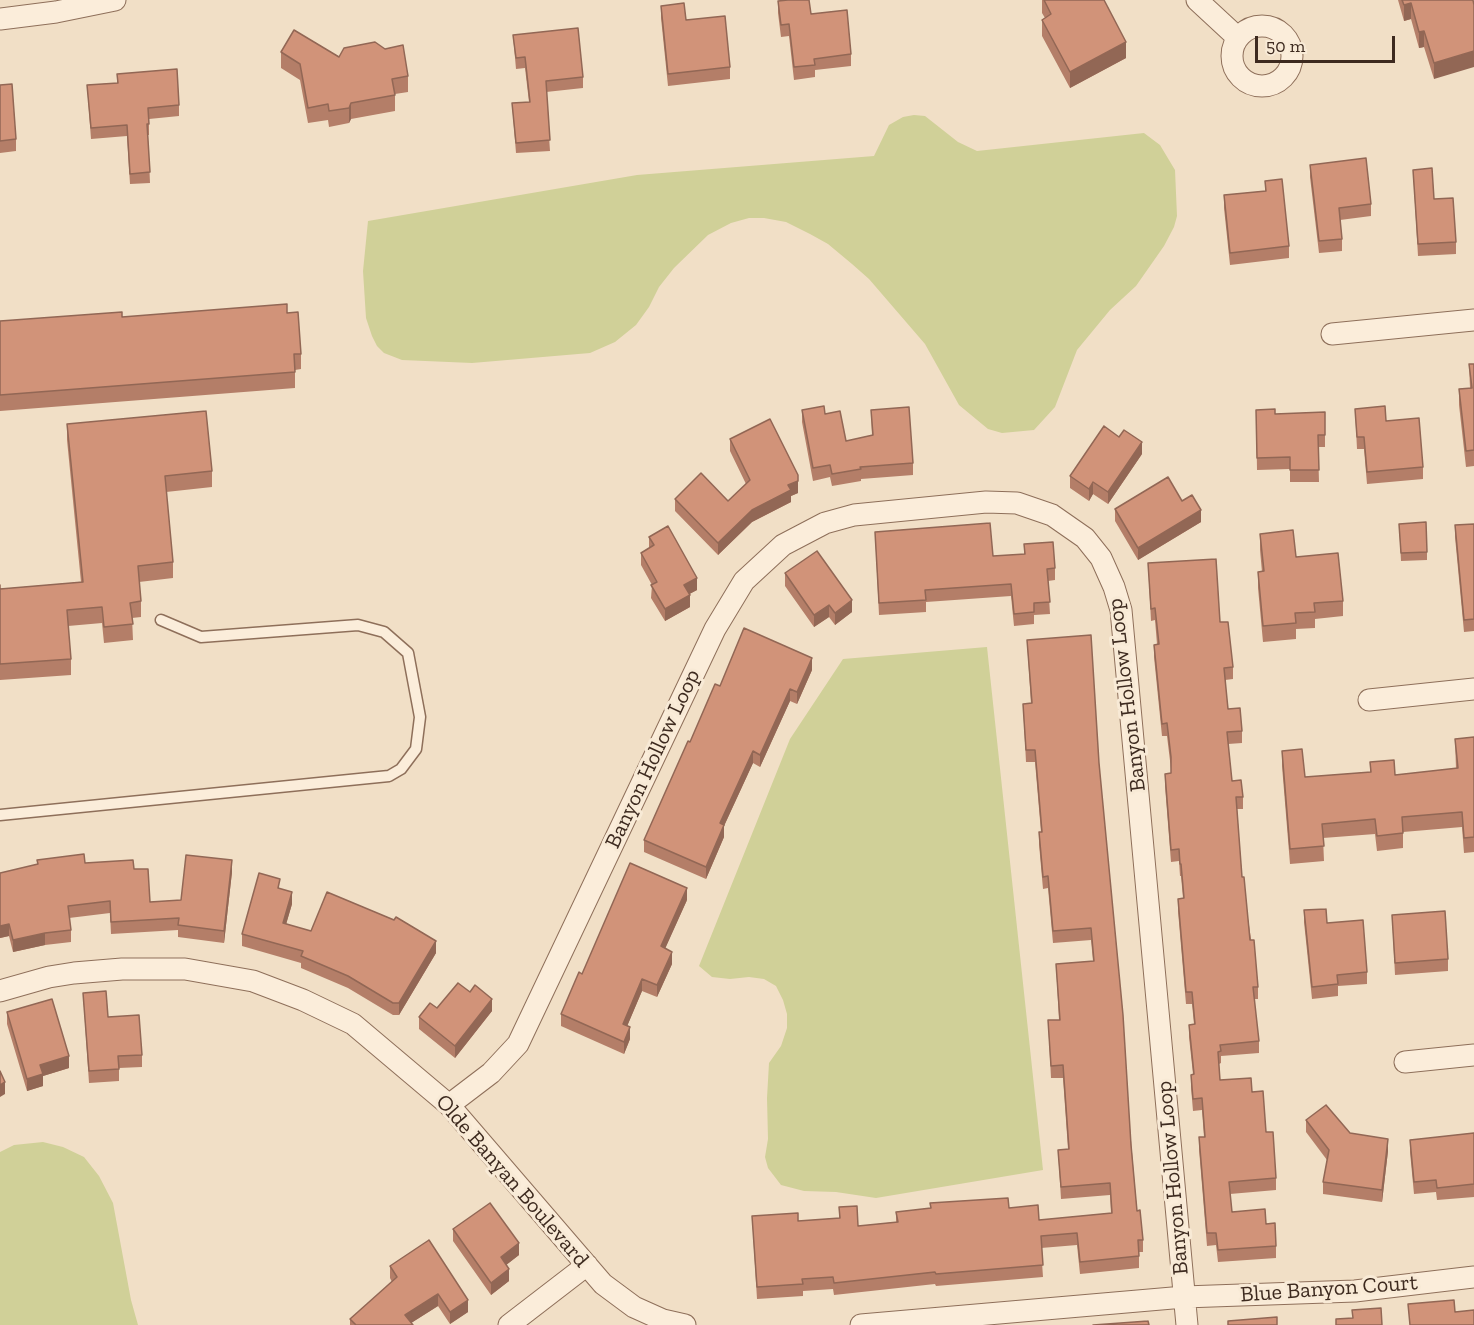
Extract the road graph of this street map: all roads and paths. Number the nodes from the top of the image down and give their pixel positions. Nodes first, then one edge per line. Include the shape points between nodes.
1 (115, 0) edge
2 (1197, 0) edge
3 (0, 19) edge
4 (1238, 38) dead end
5 (1474, 320) edge
6 (1332, 334) dead end
7 (161, 620) dead end
8 (1474, 689) edge
9 (1369, 699) dead end
10 (0, 815) edge
11 (0, 991) edge
12 (1474, 1055) edge
13 (1405, 1062) dead end
14 (449, 1105) junction
15 (586, 1265) junction
16 (1474, 1277) edge
17 (1184, 1297) junction
18 (509, 1325) edge
19 (685, 1325) edge
20 (861, 1325) edge
21 (1186, 1325) edge

1 - 3 street
2 - 4 street
5 - 6 street
7 - 10 lane via 201,637 358,625 384,632 408,653 420,717 416,749 401,769 389,776
8 - 9 street
11 - 14 street, Olde Banyan Boulevard via 49,977 122,969 185,969 253,981 353,1024
12 - 13 street
14 - 15 street, Olde Banyan Boulevard
14 - 17 street, Banyon Hollow Loop via 491,1073 518,1044 715,629 744,581 783,545 854,515 986,502 1017,503 1052,515 1085,538 1101,558 1121,610
15 - 18 street
15 - 19 street, Olde Banyan Boulevard via 603,1284 634,1307
16 - 17 street, Blue Banyon Court via 1355,1291
17 - 20 street
17 - 21 street, Banyon Hollow Loop

